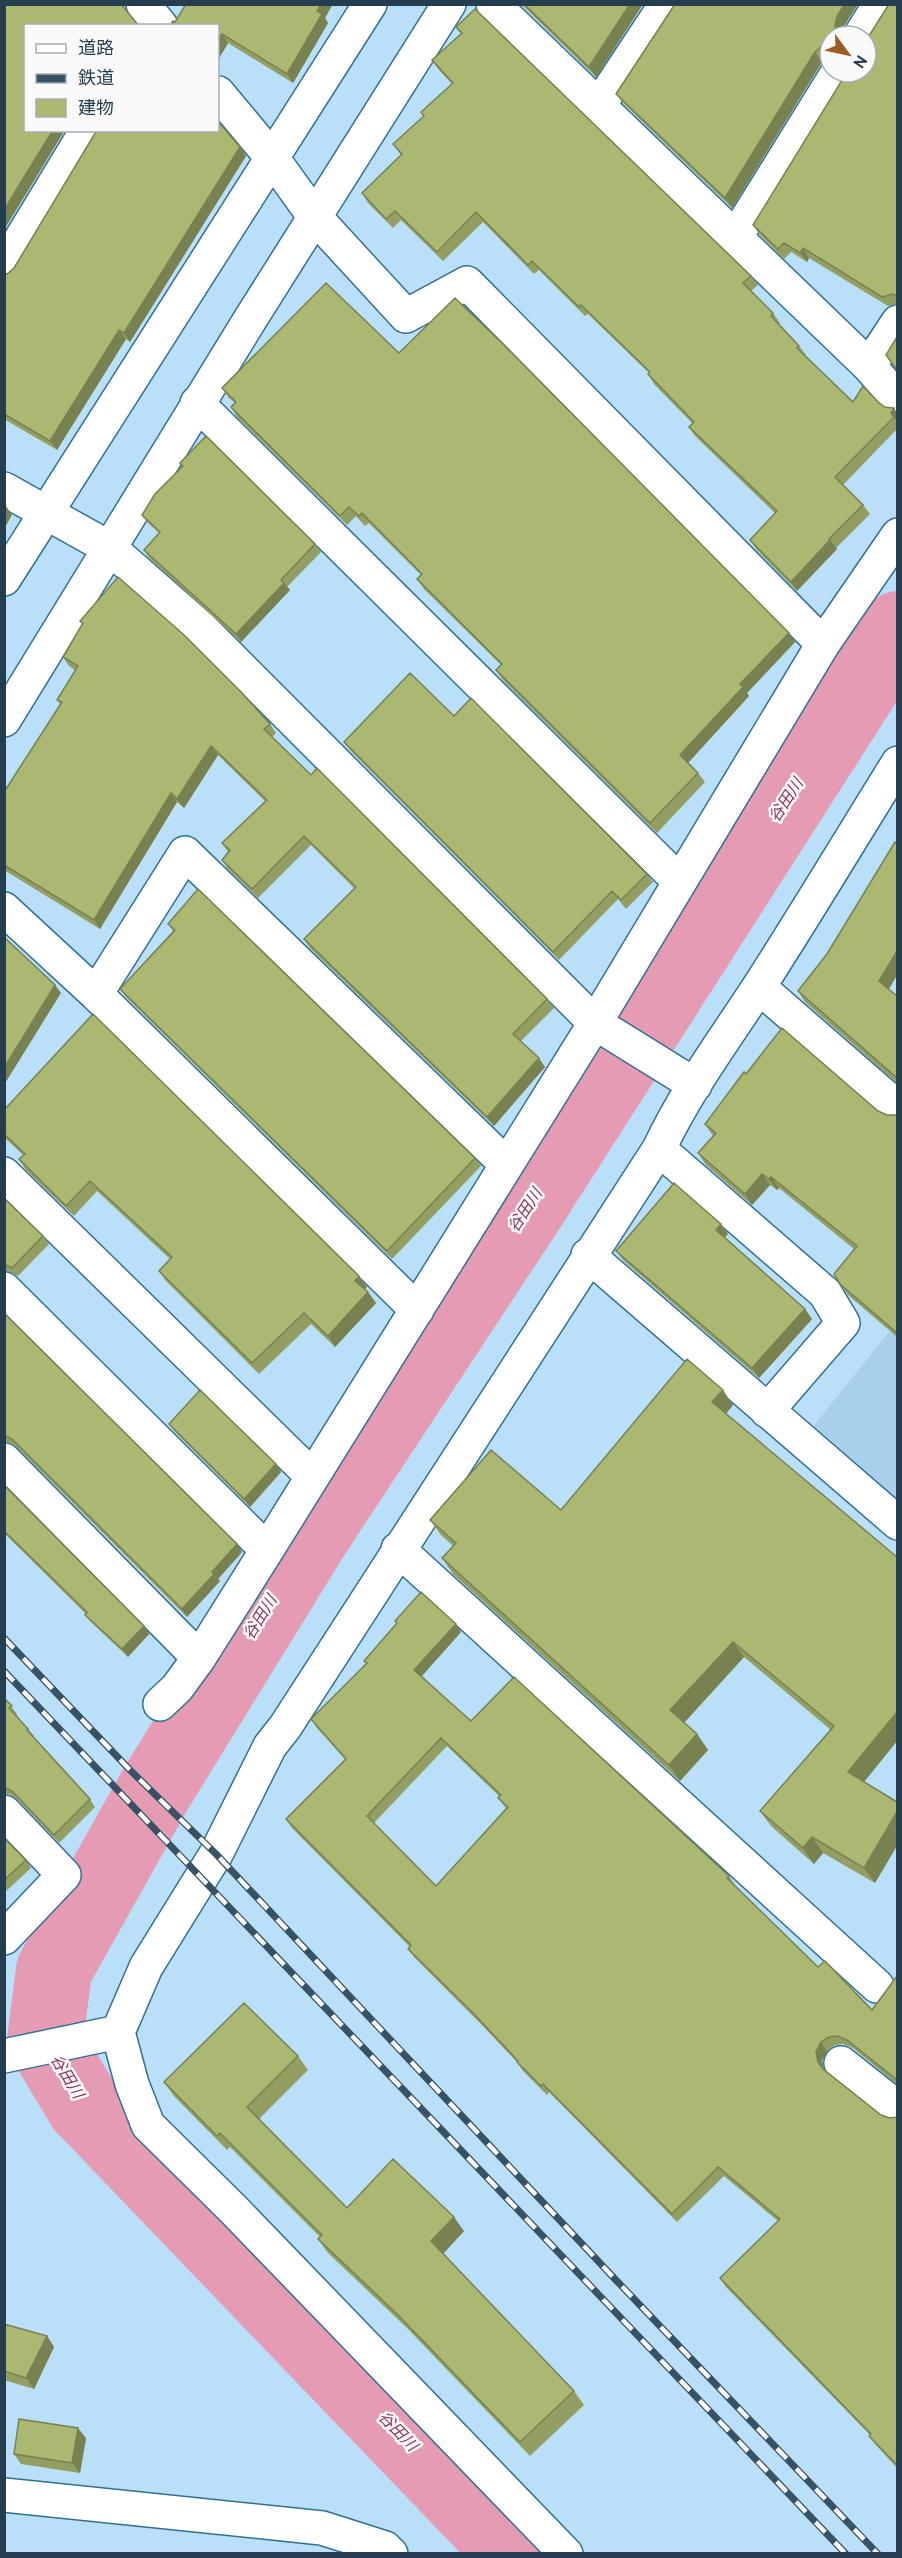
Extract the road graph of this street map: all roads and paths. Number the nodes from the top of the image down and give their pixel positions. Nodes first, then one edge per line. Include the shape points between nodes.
1 (370, 4) edge
2 (449, 4) edge
3 (493, 4) edge
4 (666, 4) edge
5 (880, 4) edge
6 (868, 24) edge
7 (831, 84) edge
8 (219, 94) edge
9 (598, 107) junction
10 (86, 132) edge
11 (273, 159) junction
12 (314, 216) junction
13 (735, 238) junction
14 (4, 267) edge
15 (897, 322) edge
16 (869, 366) junction
17 (897, 399) edge
18 (197, 404) junction
19 (4, 489) edge
20 (45, 514) junction
21 (897, 535) edge
22 (111, 549) junction
23 (4, 579) edge
24 (823, 644) junction
25 (4, 720) edge
26 (897, 764) edge
27 (679, 881) junction
28 (4, 909) edge
29 (759, 987) junction
30 (96, 994) junction
31 (595, 1023) junction
32 (695, 1085) junction
33 (897, 1108) edge
34 (659, 1149) junction
35 (506, 1164) junction
36 (4, 1174) edge
37 (588, 1255) junction
38 (4, 1289) edge
39 (417, 1310) junction
40 (767, 1411) junction
41 (4, 1460) edge
42 (312, 1476) junction
43 (897, 1522) edge
44 (398, 1549) junction
45 (267, 1550) junction
46 (199, 1658) junction
47 (160, 1704) dead end
48 (4, 1812) edge
49 (4, 1938) edge
50 (877, 1986) dead end
51 (118, 2032) junction
52 (4, 2056) edge
53 (841, 2063) dead end
54 (897, 2108) edge
55 (4, 2495) edge
56 (391, 2553) edge
57 (566, 2553) edge

1 - 11 street
2 - 12 street
3 - 9 street
4 - 9 street
5 - 6 street
7 - 13 street
8 - 11 street
9 - 13 street
10 - 14 street
11 - 12 street
11 - 20 street
12 - 18 street
12 - 24 street via 406,316 467,283
13 - 16 street
15 - 16 street
16 - 17 street
18 - 22 street
18 - 27 street
19 - 20 street
20 - 22 street
20 - 23 street
21 - 24 street
22 - 25 street
22 - 31 street via 202,629
24 - 27 street
26 - 29 street
27 - 31 street
28 - 30 street
29 - 32 street
29 - 33 street
30 - 35 street via 185,853
30 - 39 street
31 - 32 street
31 - 35 street
32 - 34 street
34 - 37 street
34 - 40 street via 825,1293 843,1323
35 - 39 street
36 - 42 street
37 - 40 street
37 - 44 street
38 - 45 street
39 - 42 street
40 - 43 street
41 - 46 street
42 - 45 street
44 - 50 street
44 - 51 street via 270,1746 216,1854 146,1967
45 - 46 street
46 - 47 street
48 - 49 street via 64,1875
51 - 52 street
51 - 57 street via 148,2125
53 - 54 street
55 - 56 street via 322,2528

